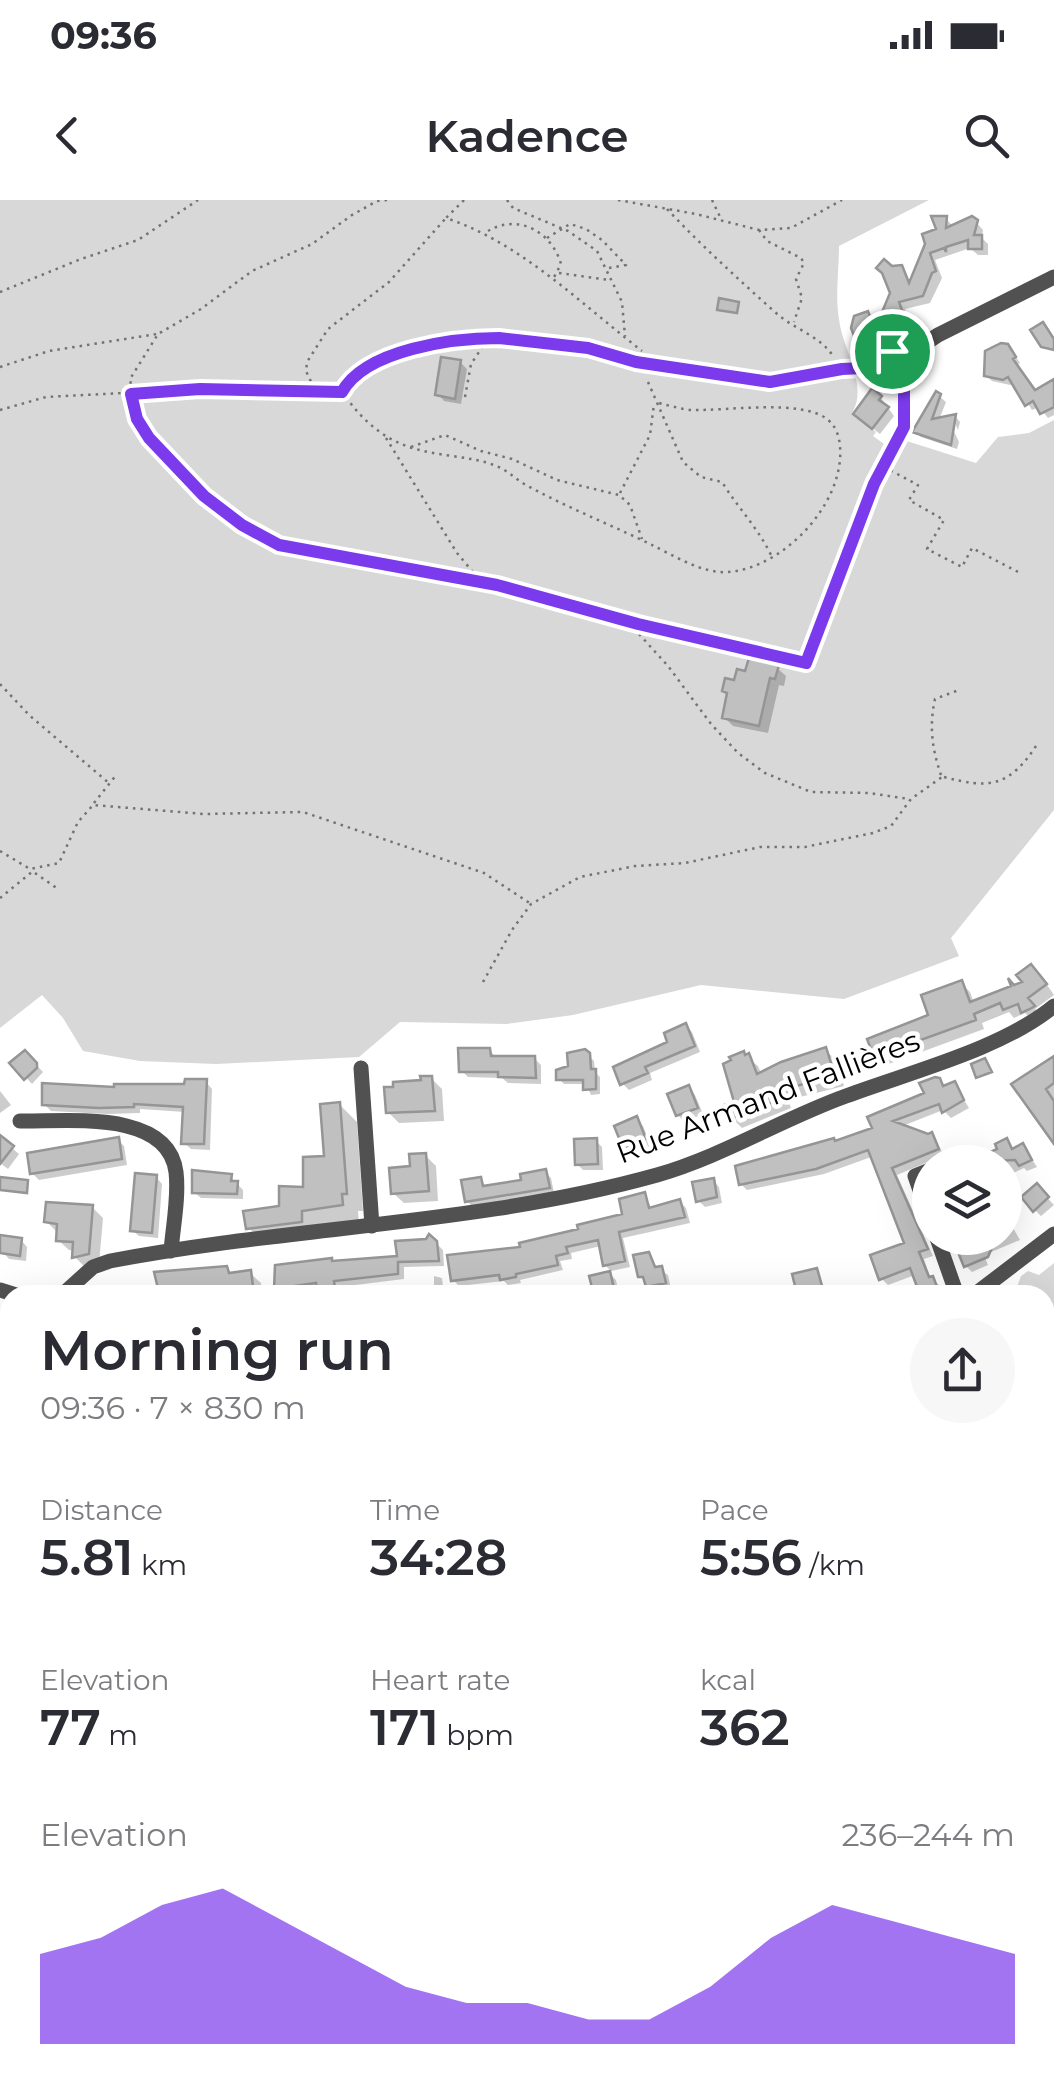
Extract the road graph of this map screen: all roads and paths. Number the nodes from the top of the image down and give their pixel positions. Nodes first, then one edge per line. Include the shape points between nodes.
1 (198, 200) edge
2 (387, 200) edge
3 (464, 200) edge
4 (507, 200) edge
5 (618, 200) edge
6 (712, 200) edge
7 (842, 200) edge
8 (377, 201) edge
9 (667, 208) junction
10 (446, 218) junction
11 (722, 221) junction
12 (562, 228) junction
13 (760, 230) junction
14 (486, 232) junction
15 (547, 238) junction
16 (608, 268) junction
17 (559, 273) junction
18 (1054, 278) edge
19 (552, 280) junction
20 (611, 280) junction
21 (0, 292) edge
22 (793, 324) junction
23 (158, 334) junction
24 (488, 338) junction
25 (625, 338) junction
26 (914, 351) junction
27 (648, 364) junction
28 (0, 367) edge
29 (885, 367) junction
30 (842, 369) junction
31 (904, 383) junction
32 (314, 389) junction
33 (342, 392) junction
34 (131, 394) junction
35 (465, 397) dead end
36 (654, 402) junction
37 (0, 410) edge
38 (385, 436) junction
39 (409, 448) junction
40 (882, 466) junction
41 (618, 496) junction
42 (642, 540) junction
43 (772, 557) junction
44 (1022, 574) dead end
45 (497, 585) junction
46 (627, 621) junction
47 (0, 684) edge
48 (959, 690) dead end
49 (1036, 746) dead end
50 (117, 774) dead end
51 (942, 777) junction
52 (110, 784) junction
53 (911, 799) junction
54 (93, 805) junction
55 (0, 852) edge
56 (31, 870) junction
57 (58, 888) dead end
58 (0, 898) edge
59 (532, 904) junction
60 (483, 982) dead end
61 (1054, 1006) edge
62 (361, 1068) dead end
63 (20, 1121) dead end
64 (372, 1226) junction
65 (1054, 1234) edge
66 (171, 1251) junction
67 (943, 1255) edge
68 (73, 1285) edge
69 (953, 1285) edge
70 (987, 1285) edge

1 - 21 path via 138,240
2 - 8 path
3 - 10 path
4 - 12 path
5 - 9 path
6 - 11 path
7 - 13 path via 791,228
8 - 23 path via 312,244 252,271
9 - 11 path
9 - 22 path via 714,260
10 - 14 path
10 - 32 path via 389,282 328,328 306,362
11 - 13 path
12 - 15 path
12 - 16 path via 597,251
12 - 16 path via 586,229 626,264
13 - 22 path via 804,263 796,279 802,298
14 - 15 path via 514,224
14 - 19 path
15 - 17 path via 559,256
16 - 20 path
17 - 19 path
17 - 20 path
18 - 26 street
19 - 25 path
20 - 25 path via 625,311
22 - 30 path via 827,347
23 - 28 path via 49,351
23 - 34 path via 130,379
24 - 27 path via 588,348
24 - 33 path via 405,350 350,378
24 - 35 path via 471,364
25 - 27 path
26 - 29 street via 892,351
26 - 31 street via 921,368
27 - 30 street via 770,382
27 - 36 path
29 - 30 street
29 - 31 street
31 - 40 path via 904,427
32 - 33 path
32 - 34 path
33 - 38 path
34 - 37 path via 46,397
34 - 45 path via 149,438 204,496 279,545
36 - 41 path via 650,435
36 - 43 path via 684,462 722,482
36 - 43 path via 688,410 804,411 834,426 839,472 830,496 816,518
38 - 39 path
38 - 45 path via 457,554
39 - 41 path via 444,435 556,480
39 - 42 path via 500,468
40 - 44 path via 918,485 909,500 944,520 927,549 962,567 972,548
40 - 46 path via 806,663
41 - 42 path via 630,505
42 - 43 path via 722,572
45 - 46 path
46 - 53 path via 711,724 766,773 811,792
47 - 52 path
48 - 51 path via 935,699 931,716
49 - 51 path via 999,782
50 - 52 path
51 - 53 path
52 - 54 path
53 - 59 path via 890,826 873,833 580,876
54 - 56 path via 60,863
54 - 59 path via 204,814 303,812 484,873
55 - 56 path
56 - 57 path
56 - 58 path
59 - 60 path
61 - 64 street, Rue Armand Fallières via 1012,1034 661,1174 498,1209
62 - 64 street
63 - 66 street via 148,1131 169,1150 176,1172
64 - 66 street, Rue Armand Fallières
65 - 70 street
66 - 68 street, Rue Armand Fallières via 93,1267
67 - 69 street

